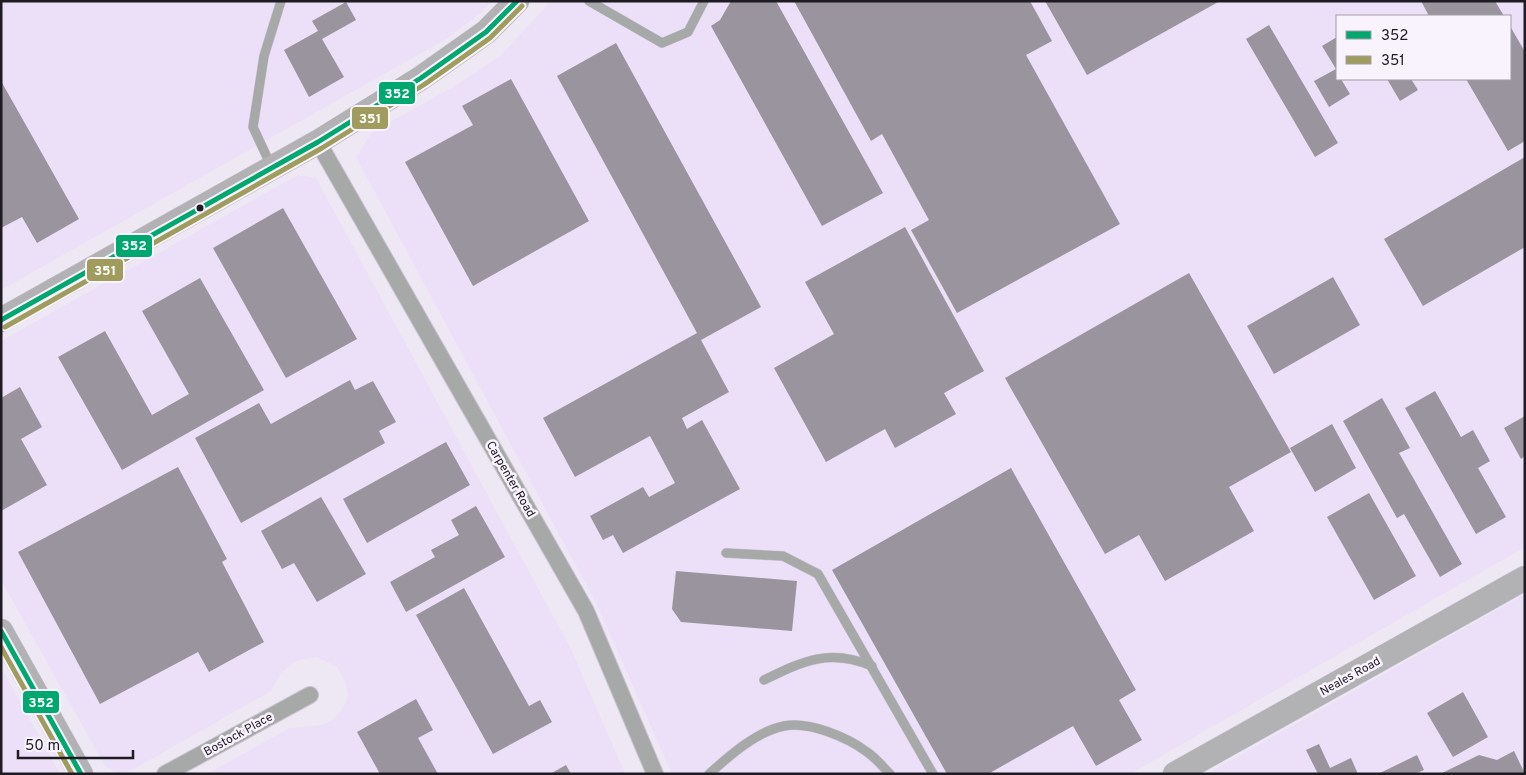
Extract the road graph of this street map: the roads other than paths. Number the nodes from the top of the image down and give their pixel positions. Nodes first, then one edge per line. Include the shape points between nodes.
1 (281, 1) edge
2 (517, 1) edge
3 (589, 1) edge
4 (704, 1) edge
5 (318, 142) junction
6 (272, 168) junction
7 (1, 320) edge
8 (726, 553) dead end
9 (1525, 578) edge
10 (1, 631) edge
11 (872, 666) junction
12 (764, 680) dead end
13 (310, 695) dead end
14 (81, 774) edge
15 (166, 774) edge
16 (655, 774) edge
17 (709, 774) edge
18 (890, 774) edge
19 (933, 774) edge
20 (1175, 774) edge

1 - 6 lane via 264,56 253,127
2 - 5 main road via 474,41
3 - 4 lane via 662,43 688,32
5 - 6 main road
5 - 16 street, Carpenter Road via 586,611
6 - 7 main road
8 - 11 lane via 783,556 818,574
9 - 20 main road, Neales Road
10 - 14 main road
11 - 12 lane via 832,657 800,662
11 - 19 lane
13 - 15 street, Bostock Place
17 - 18 lane via 759,735 784,726 811,726 868,752

